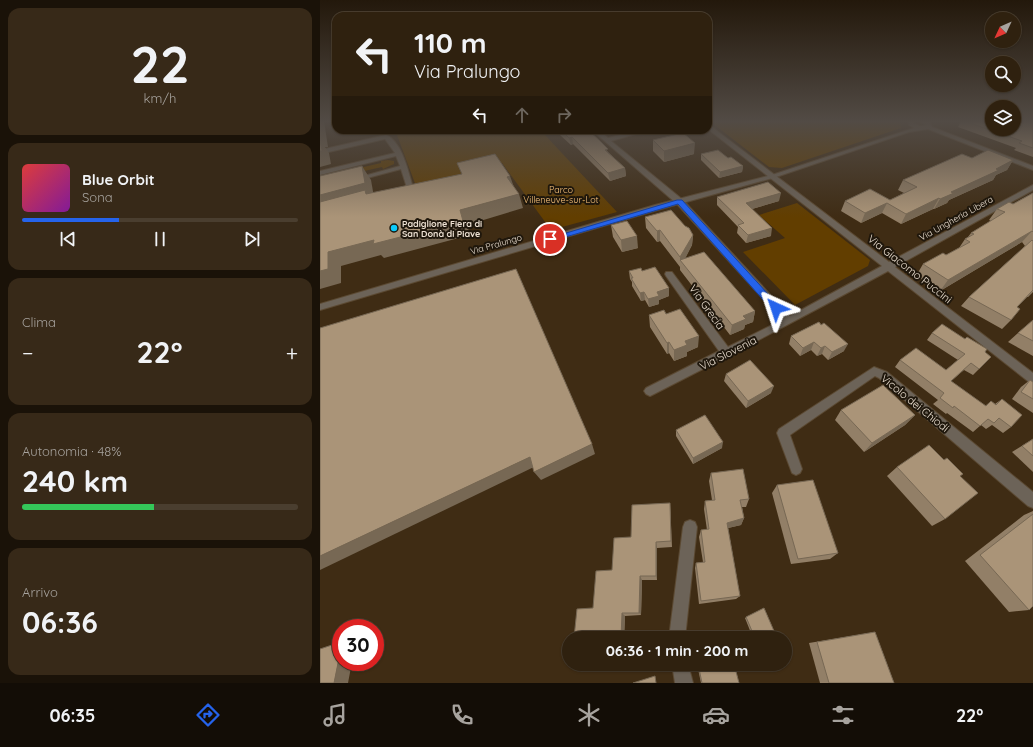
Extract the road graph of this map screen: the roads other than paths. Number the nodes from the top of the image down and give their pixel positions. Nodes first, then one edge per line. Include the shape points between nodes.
1 (623, 153) edge
2 (743, 153) edge
3 (844, 153) edge
4 (996, 153) edge
5 (398, 154) joint
6 (403, 167) junction
7 (1033, 168) edge
8 (320, 173) edge
9 (774, 176) junction
10 (350, 180) edge
11 (1033, 187) edge
12 (411, 191) edge
13 (680, 202) junction
14 (889, 266) junction
15 (668, 274) dead end
16 (320, 307) edge
17 (789, 321) junction
18 (726, 354) junction
19 (1033, 379) edge
20 (650, 392) dead end
21 (796, 469) dead end
22 (1033, 501) edge
23 (690, 527) dead end
24 (678, 631) edge
25 (681, 671) edge
26 (684, 683) edge

1 - 13 street
2 - 9 street, Via Giacomo Puccini
3 - 9 street, Via Pralungo
4 - 7 street
5 - 6 street
5 - 8 street
6 - 10 street
6 - 12 street
9 - 13 street, Via Pralungo
9 - 14 street, Via Giacomo Puccini
11 - 14 street, Via Ungheria Libera
13 - 16 street, Via Pralungo
13 - 17 street
14 - 17 street, Via Slovenia
14 - 19 street, Via Giacomo Puccini
15 - 18 street, Via Grecia
17 - 18 street, Via Slovenia
18 - 20 street, Via Slovenia
21 - 22 street, Vicolo dei Chiodi via 783,433 874,371 883,375
23 - 24 street
25 - 26 street

